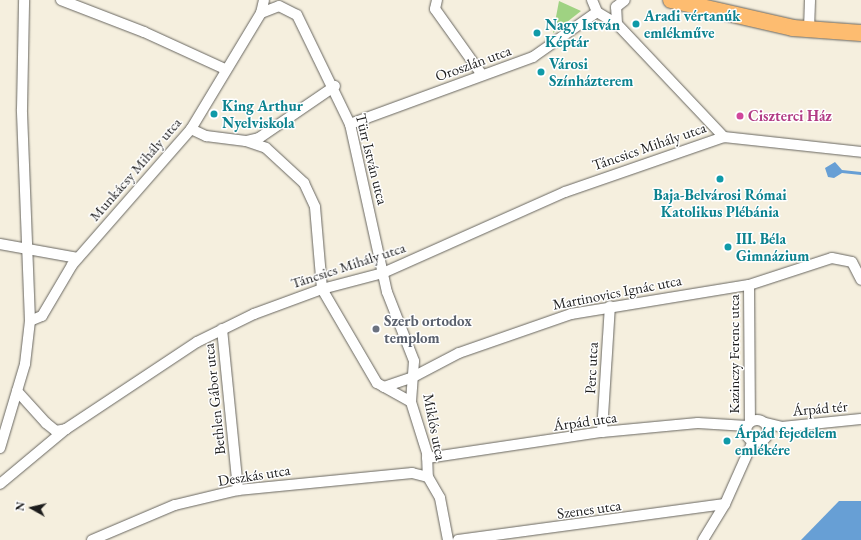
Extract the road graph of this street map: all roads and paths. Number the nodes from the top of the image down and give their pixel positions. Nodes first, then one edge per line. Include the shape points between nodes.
1 (24, 0) edge
2 (61, 0) edge
3 (437, 0) edge
4 (592, 0) edge
5 (625, 0) edge
6 (810, 0) edge
7 (677, 1) edge
8 (265, 5) edge
9 (597, 12) junction
10 (617, 24) junction
11 (809, 29) junction
12 (861, 33) edge
13 (225, 69) junction
14 (482, 75) junction
15 (334, 86) junction
16 (350, 124) junction
17 (191, 129) junction
18 (724, 137) junction
19 (246, 141) junction
20 (861, 152) edge
21 (0, 244) edge
22 (25, 248) junction
23 (78, 258) junction
24 (383, 273) junction
25 (861, 280) edge
26 (749, 285) junction
27 (322, 289) junction
28 (610, 306) junction
29 (30, 321) junction
30 (222, 329) junction
31 (413, 377) junction
32 (384, 387) junction
33 (17, 391) junction
34 (412, 402) junction
35 (4, 417) edge
36 (861, 419) edge
37 (766, 423) junction
38 (748, 424) junction
39 (782, 426) junction
40 (66, 429) junction
41 (602, 432) junction
42 (761, 439) junction
43 (0, 448) edge
44 (427, 458) junction
45 (428, 477) junction
46 (0, 484) edge
47 (238, 490) junction
48 (725, 504) junction
49 (92, 540) edge
50 (448, 540) edge
51 (458, 540) edge
52 (703, 540) edge

1 - 22 street via 21,20
2 - 13 street via 144,32
3 - 14 street via 435,9
4 - 9 street
5 - 10 street via 616,7
6 - 11 street
7 - 11 main road
8 - 13 street, Munkácsy Mihály utca
8 - 15 street, Türr István utca via 279,6 297,15
9 - 10 street
9 - 14 street, Oroszlán utca via 533,58
10 - 18 street
11 - 12 main road
13 - 17 street, Munkácsy Mihály utca
14 - 16 street, Oroszlán utca
15 - 16 street, Türr István utca
15 - 19 street via 272,131
16 - 24 street, Türr István utca
17 - 19 street via 206,136
17 - 23 street, Munkácsy Mihály utca
18 - 20 street
18 - 24 street, Táncsics Mihály utca via 565,192
19 - 27 street via 266,148 285,163 310,192 315,207
21 - 22 street
22 - 23 street
22 - 29 street
23 - 29 street, Munkácsy Mihály utca via 42,316
24 - 27 street, Táncsics Mihály utca
24 - 31 street, Miklós utca via 414,361
25 - 26 street, Martinovics Ignác utca via 852,262 832,258
26 - 28 street, Martinovics Ignác utca
26 - 38 street, Kazinczy Ferenc utca
27 - 30 street, Táncsics Mihály utca
27 - 32 street via 371,374
28 - 31 street, Martinovics Ignác utca via 517,331 460,353
28 - 41 street, Perc utca
29 - 33 street via 25,364
30 - 40 street, Táncsics Mihály utca
30 - 47 street, Bethlen Gábor utca
31 - 32 street, Martinovics Ignác utca
31 - 34 street, Miklós utca
32 - 34 street
33 - 35 street
33 - 40 street via 56,431
34 - 44 street, Miklós utca
35 - 43 street
36 - 39 street, Árpád tér
37 - 38 street, Árpád tér via 758,420
37 - 39 street, Árpád tér
37 - 42 street
38 - 41 street, Árpád utca via 698,423
38 - 42 street via 747,435
39 - 42 street, Árpád tér
40 - 46 street, Táncsics Mihály utca
41 - 44 street, Árpád utca
42 - 48 street via 736,476
44 - 45 street, Miklós utca
45 - 47 street, Deszkás utca via 412,473
45 - 50 street, Miklós utca via 436,486
47 - 49 street, Deszkás utca via 175,505
48 - 51 street, Szenes utca
48 - 52 street

